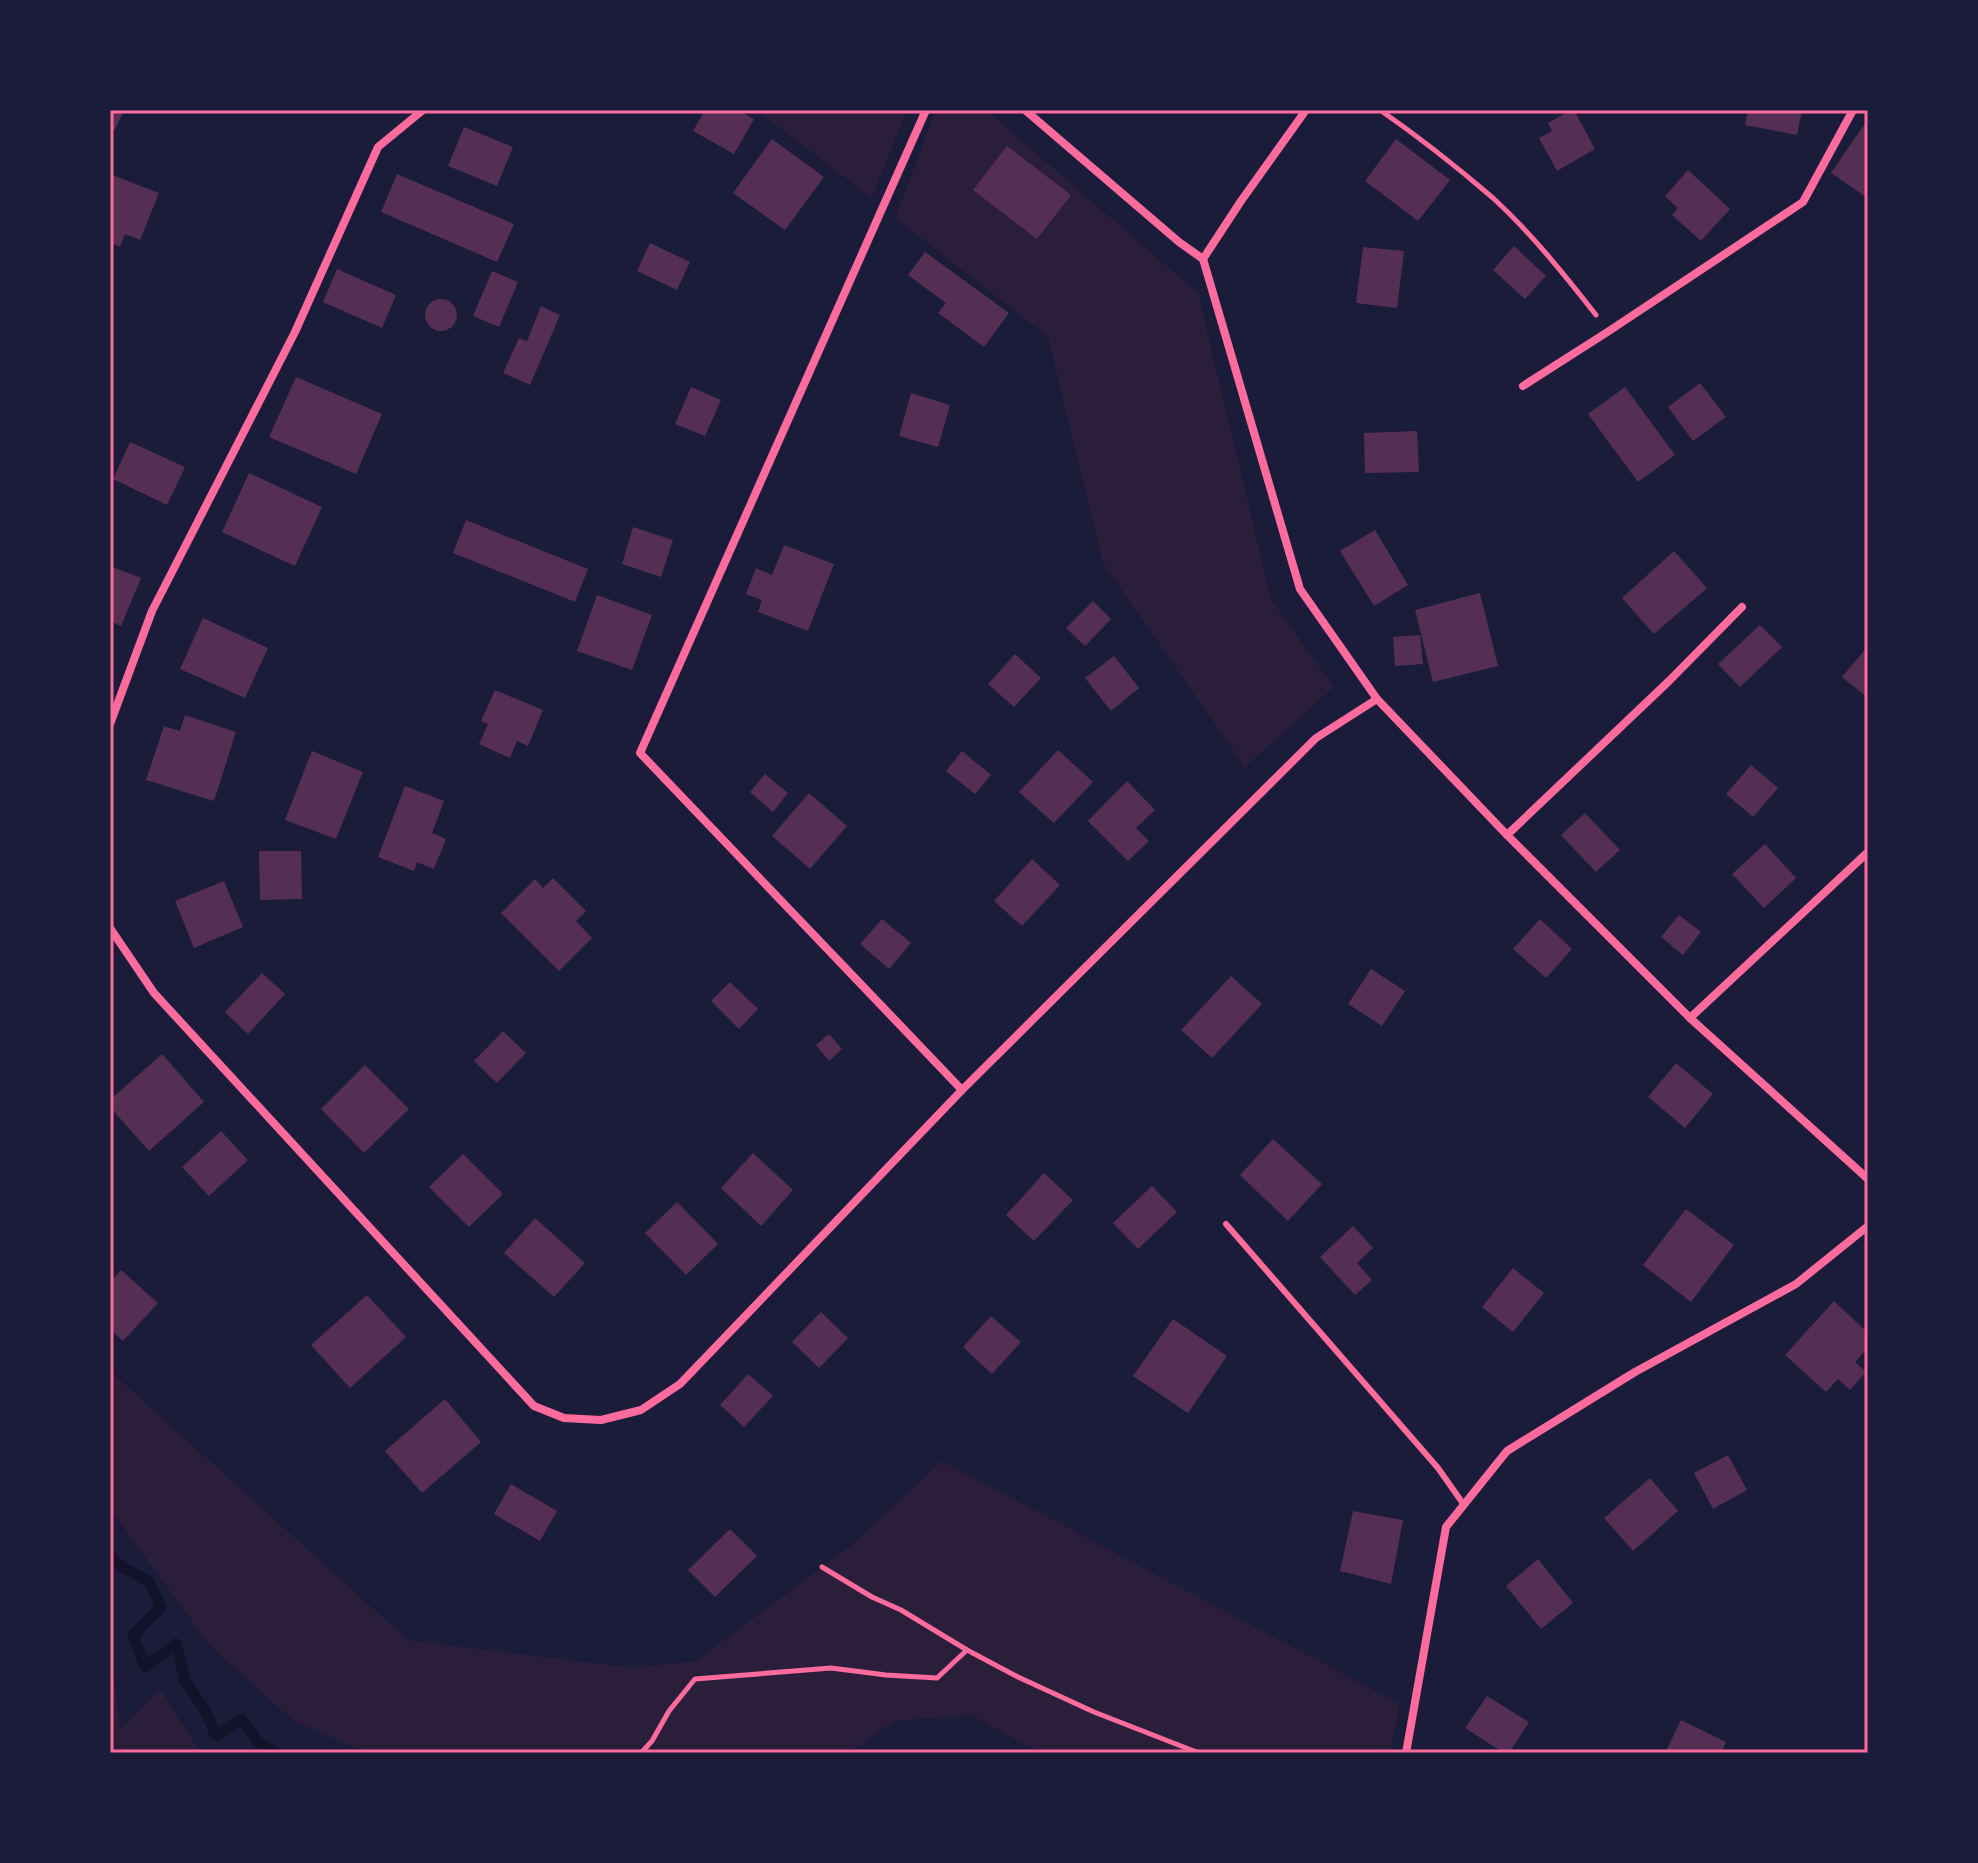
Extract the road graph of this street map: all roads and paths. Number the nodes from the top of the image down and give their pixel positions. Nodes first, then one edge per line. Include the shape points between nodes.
1 (423, 110) edge
2 (926, 110) edge
3 (1025, 110) edge
4 (1306, 110) edge
5 (1380, 110) edge
6 (1853, 110) edge
7 (1203, 259) junction
8 (1609, 331) junction
9 (1523, 386) dead end
10 (1742, 607) dead end
11 (1377, 699) junction
12 (110, 724) edge
13 (1507, 835) junction
14 (1868, 852) edge
15 (110, 928) edge
16 (1690, 1018) junction
17 (962, 1090) junction
18 (1868, 1179) edge
19 (1226, 1224) dead end
20 (1868, 1226) edge
21 (1464, 1505) junction
22 (822, 1567) dead end
23 (967, 1650) junction
24 (641, 1753) edge
25 (1199, 1753) edge
26 (1406, 1753) edge

1 - 12 street via 378,147 295,332 152,611
2 - 17 street via 640,753
3 - 7 street
4 - 7 street
5 - 8 path via 1493,199
6 - 8 street via 1803,202
7 - 11 street via 1300,589
8 - 9 street
10 - 13 street
11 - 13 street
11 - 17 street via 1316,738
13 - 16 street
14 - 16 street
15 - 17 street via 154,993 534,1406 564,1418 601,1420 641,1410 680,1384
16 - 18 street
19 - 21 lane via 1438,1468
20 - 21 street via 1796,1284 1635,1372 1507,1451
21 - 26 street via 1446,1527
22 - 23 path
23 - 24 path via 937,1678 831,1668 695,1679
23 - 25 path via 1094,1712

